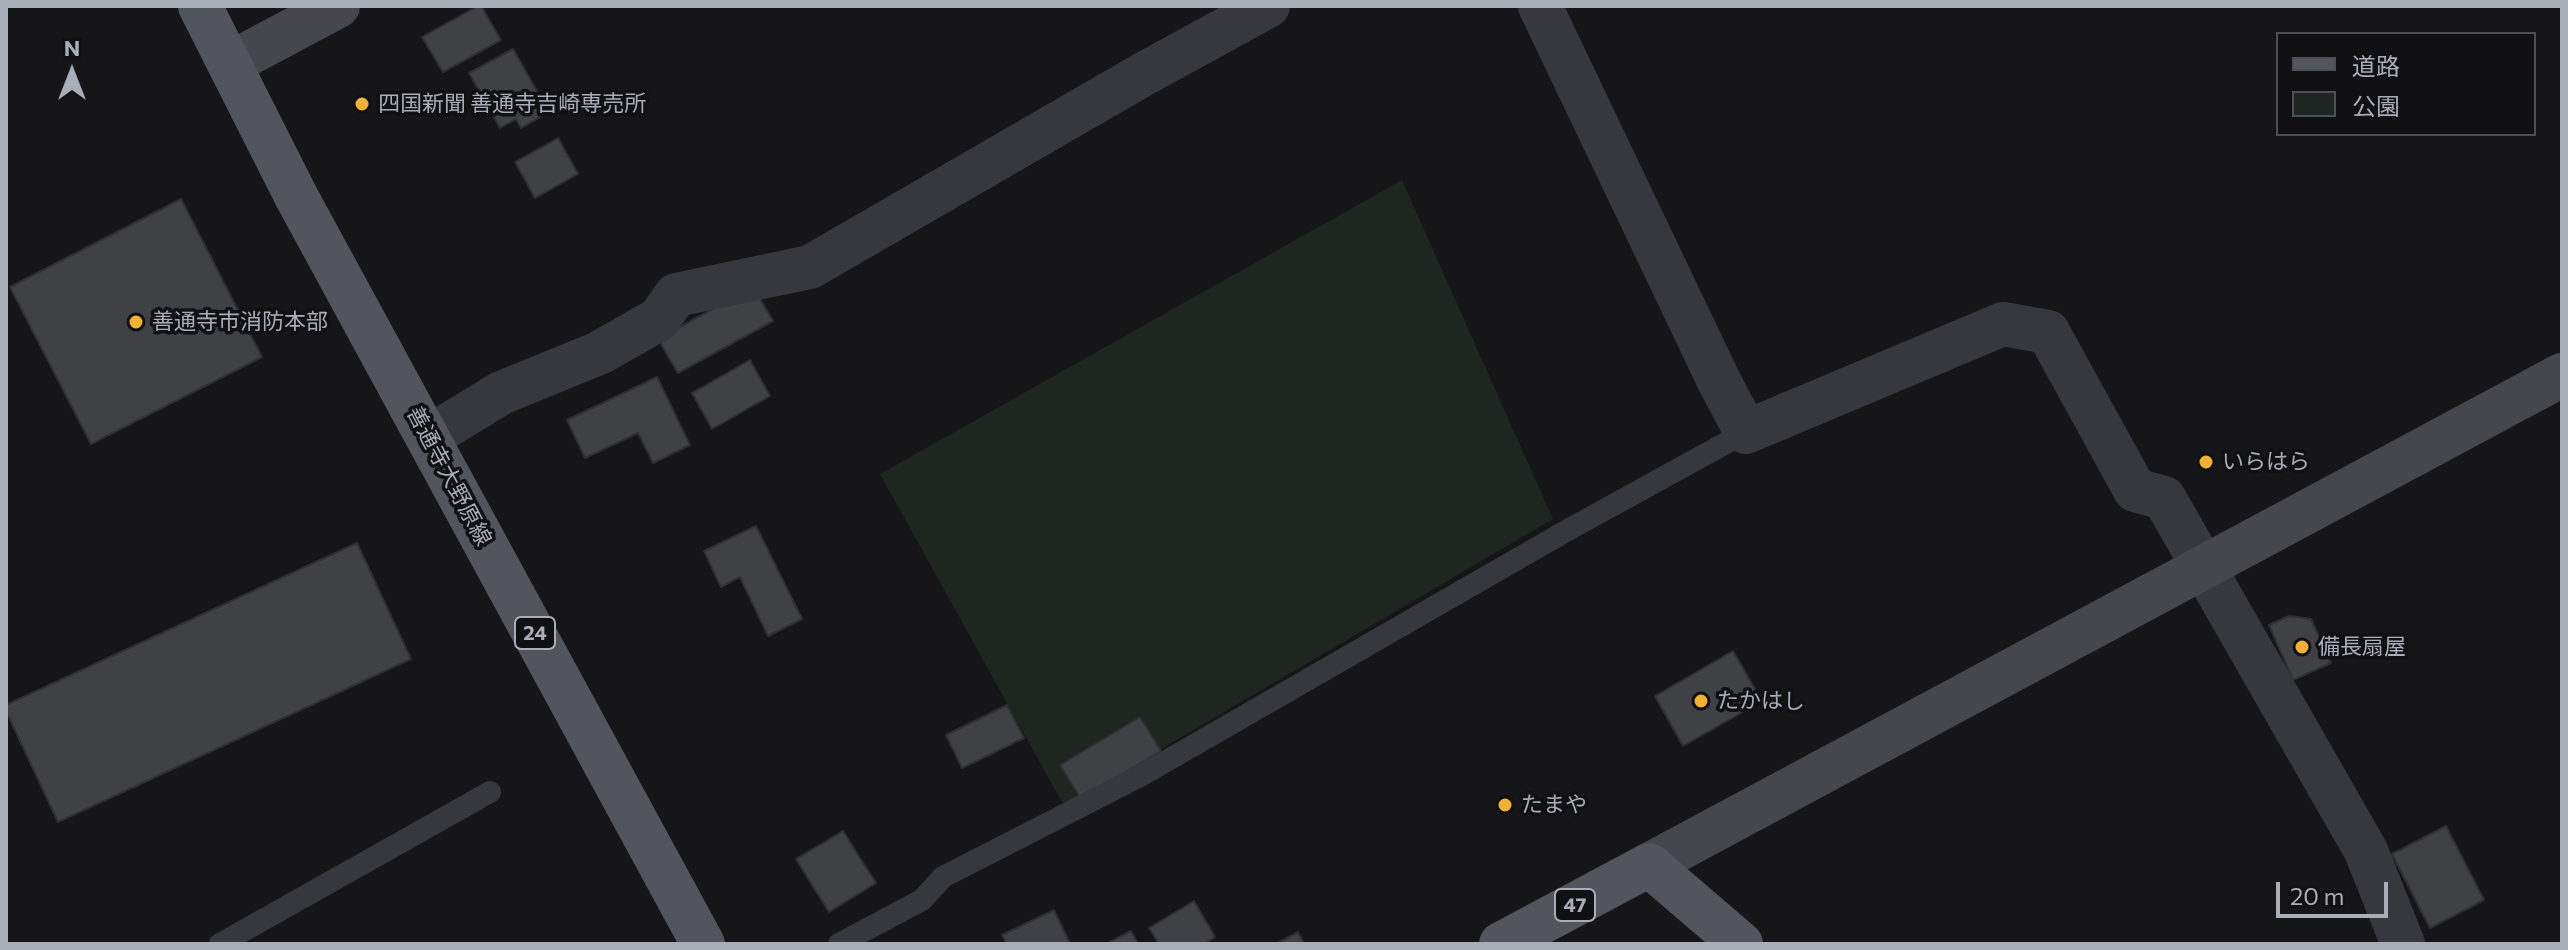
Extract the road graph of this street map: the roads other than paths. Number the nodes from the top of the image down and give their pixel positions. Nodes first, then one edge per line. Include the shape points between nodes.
1 (200, 6) edge
2 (338, 6) edge
3 (1268, 6) edge
4 (1540, 6) edge
5 (229, 64) junction
6 (2562, 375) edge
7 (1746, 432) junction
8 (429, 437) junction
9 (2203, 568) junction
10 (490, 792) dead end
11 (1649, 865) junction
12 (220, 944) edge
13 (703, 944) edge
14 (839, 944) edge
15 (1501, 944) edge
16 (1741, 944) edge
17 (2403, 944) edge

1 - 5 main road, 善通寺大野原線 / 24
2 - 5 street
3 - 8 street via 810,267 676,295 659,319 599,353 501,393
4 - 7 street
5 - 8 main road, 善通寺大野原線 / 24
6 - 9 street
7 - 9 street via 2003,324 2048,332 2135,490 2164,498
7 - 14 lane via 1142,775 943,877 922,900
8 - 13 main road, 善通寺大野原線 / 24
9 - 11 street
9 - 17 street via 2366,851
10 - 12 lane
11 - 15 main road, 47
11 - 16 main road

